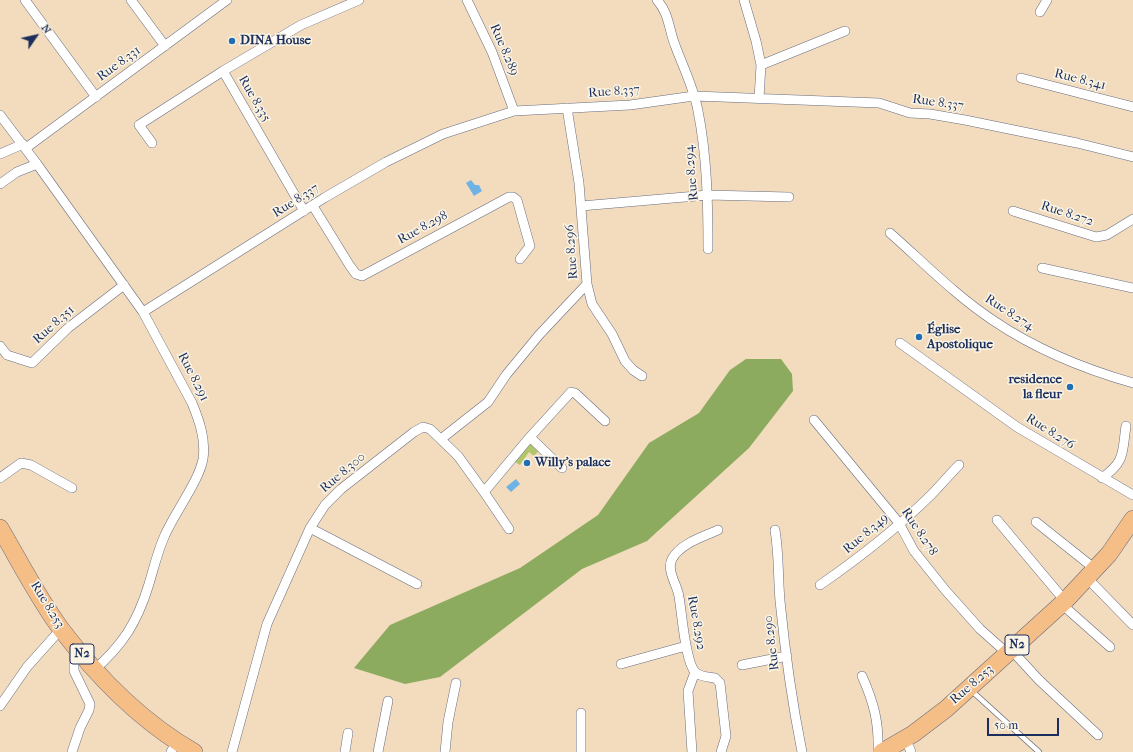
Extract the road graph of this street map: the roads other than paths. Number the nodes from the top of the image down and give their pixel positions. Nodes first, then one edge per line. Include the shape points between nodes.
1 (25, 0) edge
2 (131, 0) edge
3 (227, 0) edge
4 (359, 0) edge
5 (467, 0) edge
6 (657, 0) edge
7 (744, 0) edge
8 (1047, 0) edge
9 (1040, 12) dead end
10 (846, 31) dead end
11 (164, 46) junction
12 (761, 65) junction
13 (223, 71) junction
14 (1021, 78) dead end
15 (694, 96) junction
16 (96, 97) junction
17 (759, 99) junction
18 (1133, 107) edge
19 (567, 108) junction
20 (514, 111) junction
21 (0, 114) edge
22 (152, 143) dead end
23 (24, 146) junction
24 (0, 154) edge
25 (1133, 157) edge
26 (38, 164) junction
27 (0, 184) edge
28 (708, 195) junction
29 (790, 197) dead end
30 (312, 206) junction
31 (581, 206) junction
32 (304, 211) junction
33 (1013, 211) dead end
34 (1133, 219) edge
35 (890, 233) dead end
36 (708, 249) dead end
37 (520, 259) dead end
38 (1042, 268) dead end
39 (587, 284) junction
40 (124, 285) junction
41 (1133, 288) edge
42 (143, 312) junction
43 (900, 343) dead end
44 (0, 346) edge
45 (642, 376) dead end
46 (1133, 383) edge
47 (814, 420) dead end
48 (605, 421) dead end
49 (1126, 426) dead end
50 (530, 437) junction
51 (441, 439) junction
52 (959, 465) dead end
53 (562, 468) dead end
54 (0, 478) edge
55 (1102, 478) junction
56 (72, 488) dead end
57 (484, 492) junction
58 (1133, 495) edge
59 (1133, 519) edge
60 (997, 520) dead end
61 (1036, 522) dead end
62 (899, 523) junction
63 (0, 528) edge
64 (310, 528) junction
65 (509, 529) dead end
66 (718, 530) dead end
67 (775, 530) dead end
68 (1133, 530) edge
69 (0, 539) edge
70 (1094, 576) junction
71 (417, 584) dead end
72 (820, 585) dead end
73 (1066, 604) junction
74 (1133, 625) edge
75 (59, 631) junction
76 (686, 646) junction
77 (1110, 647) dead end
78 (74, 654) junction
79 (1012, 654) junction
80 (787, 656) junction
81 (621, 664) dead end
82 (742, 665) dead end
83 (94, 671) junction
84 (695, 672) junction
85 (862, 676) dead end
86 (456, 683) dead end
87 (974, 693) junction
88 (388, 701) dead end
89 (0, 706) edge
90 (581, 713) dead end
91 (348, 733) dead end
92 (1098, 735) dead end
93 (175, 748) edge
94 (906, 750) edge
95 (72, 752) edge
96 (194, 752) edge
97 (232, 752) edge
98 (345, 752) edge
99 (378, 752) edge
100 (445, 752) edge
101 (581, 752) edge
102 (692, 752) edge
103 (721, 752) edge
104 (802, 752) edge
105 (878, 752) edge
106 (882, 752) edge
107 (1039, 752) edge

1 - 16 street
2 - 11 street
3 - 11 street, Rue 8.331
4 - 13 street, Rue 8.335 via 301,24
5 - 20 street, Rue 8.289 via 492,52
6 - 15 street, Rue 8.294 via 665,12
7 - 12 street
8 - 9 street
10 - 12 street
11 - 16 street, Rue 8.331
12 - 17 street
13 - 22 street via 139,125
13 - 32 street, Rue 8.335
14 - 18 street, Rue 8.341
15 - 17 street, Rue 8.337
15 - 19 street, Rue 8.337
15 - 28 street, Rue 8.294
16 - 23 street, Rue 8.331
17 - 25 street, Rue 8.337 via 879,103 910,113 965,120
19 - 20 street, Rue 8.337
19 - 31 street, Rue 8.296
20 - 30 street, Rue 8.337 via 443,134 386,162
21 - 23 street, Rue 8.291
23 - 24 street, Rue 8.331
23 - 26 street, Rue 8.291
26 - 27 street via 17,172
26 - 40 street, Rue 8.291
28 - 29 street
28 - 31 street
28 - 36 street, Rue 8.294
30 - 32 street, Rue 8.337
30 - 37 street, Rue 8.298 via 350,266 356,274 362,276 434,236 513,197 517,200 530,246
31 - 39 street, Rue 8.296
32 - 42 street, Rue 8.337
33 - 34 street, Rue 8.272 via 1096,237 1108,235
35 - 46 street, Rue 8.274 via 994,322 1035,346 1076,364
38 - 41 street
39 - 45 street, Rue 8.296 via 592,304 612,334 625,361
39 - 51 street via 539,335 506,375 488,402
40 - 42 street, Rue 8.291
40 - 44 street, Rue 8.351 via 68,328 32,363 7,355
42 - 83 street, Rue 8.291 via 184,386 198,418 204,446 203,460 162,540 134,623 121,644
43 - 55 street, Rue 8.276 via 1017,427
47 - 62 street, Rue 8.278
48 - 50 street via 572,392
49 - 55 street via 1120,461 1115,469
50 - 53 street
50 - 57 street
51 - 57 street, Rue 8.300 via 458,456
51 - 64 street, Rue 8.300 via 424,427 414,432 341,489 325,505
52 - 62 street, Rue 8.349 via 930,496
54 - 56 street via 21,463 31,465
55 - 58 street, Rue 8.276
57 - 65 street, Rue 8.300
59 - 70 highway, Rue 8.253 / N2
60 - 73 street
61 - 70 street
62 - 72 street, Rue 8.349
62 - 79 street, Rue 8.278 via 914,551 946,591 980,629
63 - 75 highway, Rue 8.253 / N2
64 - 71 street
64 - 97 street, Rue 8.300 via 267,624
66 - 76 street, Rue 8.292 via 686,545 672,559 670,566 679,594
67 - 80 street, Rue 8.290
68 - 70 highway, Rue 8.253 / N2
69 - 75 highway, Rue 8.253 / N2 via 38,604
70 - 73 highway, Rue 8.253 / N2
70 - 74 street
73 - 77 street
73 - 79 highway, Rue 8.253 / N2
75 - 78 highway, Rue 8.253 / N2
75 - 83 highway, Rue 8.253 / N2
75 - 89 street via 27,667
76 - 81 street
76 - 84 street, Rue 8.292
78 - 83 highway, Rue 8.253 / N2
78 - 95 street via 74,671 90,704
79 - 87 highway, Rue 8.253 / N2
79 - 92 street, Rue 8.278
79 - 106 highway, Rue 8.253 / N2 via 930,722
80 - 82 street
80 - 104 street, Rue 8.290
83 - 93 highway, Rue 8.253 / N2
84 - 102 street via 688,691
84 - 103 street via 701,676 715,678 720,683 726,736
85 - 105 street via 873,700
86 - 100 street
87 - 94 highway, Rue 8.253 / N2
87 - 107 lane
88 - 99 street
90 - 101 street
91 - 98 street
93 - 96 highway, Rue 8.253 / N2

